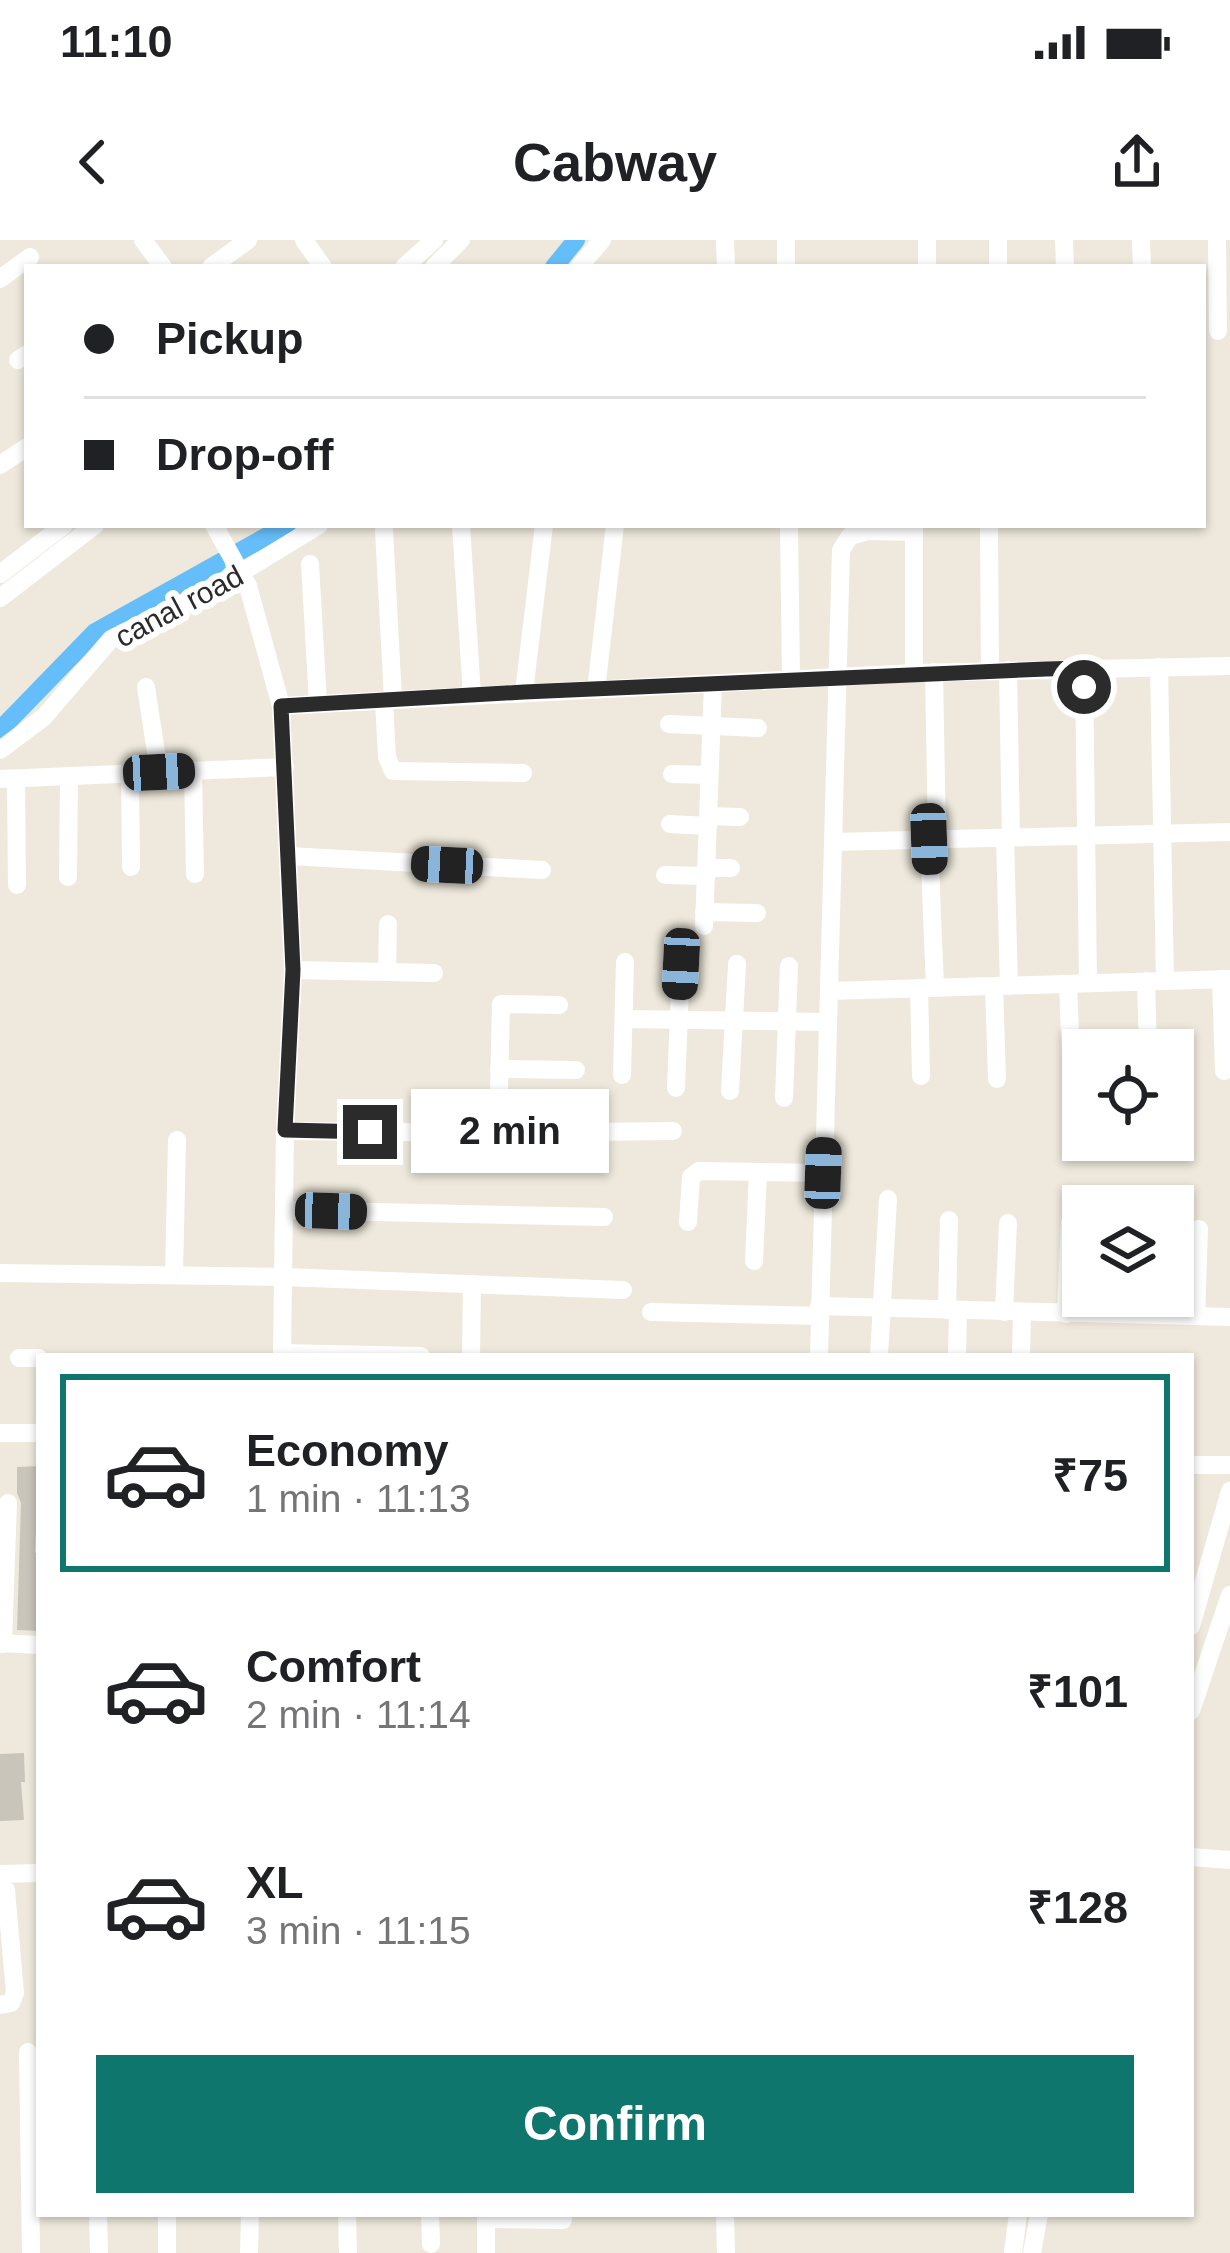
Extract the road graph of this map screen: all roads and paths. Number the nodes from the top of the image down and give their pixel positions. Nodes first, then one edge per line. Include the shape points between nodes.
1 (17, 240) edge
2 (248, 240) edge
3 (461, 240) edge
4 (602, 240) edge
5 (1217, 240) edge
6 (432, 241) edge
7 (34, 262) edge
8 (215, 264) edge
9 (407, 264) edge
10 (437, 264) edge
11 (582, 264) edge
12 (1217, 331) edge
13 (60, 528) edge
14 (90, 528) edge
15 (216, 528) edge
16 (314, 528) edge
17 (461, 528) edge
18 (544, 528) edge
19 (615, 528) edge
20 (789, 528) edge
21 (914, 528) edge
22 (989, 528) edge
23 (383, 530) dead end
24 (310, 564) dead end
25 (0, 574) edge
26 (0, 598) edge
27 (1230, 666) edge
28 (1159, 667) junction
29 (1084, 668) junction
30 (999, 670) junction
31 (924, 673) junction
32 (838, 677) junction
33 (791, 679) junction
34 (713, 684) junction
35 (146, 687) dead end
36 (596, 690) junction
37 (524, 692) junction
38 (472, 695) junction
39 (389, 700) junction
40 (318, 704) junction
41 (281, 706) junction
42 (669, 724) dead end
43 (711, 725) junction
44 (758, 728) dead end
45 (0, 750) edge
46 (285, 767) junction
47 (193, 771) junction
48 (159, 772) junction
49 (523, 772) dead end
50 (130, 774) junction
51 (673, 774) dead end
52 (69, 776) junction
53 (709, 776) junction
54 (8, 779) edge
55 (740, 817) dead end
56 (708, 821) junction
57 (670, 824) dead end
58 (1230, 832) edge
59 (1162, 834) junction
60 (1086, 836) junction
61 (1008, 838) junction
62 (933, 839) junction
63 (833, 842) junction
64 (289, 856) junction
65 (131, 867) dead end
66 (730, 868) dead end
67 (542, 870) dead end
68 (706, 872) junction
69 (195, 874) dead end
70 (665, 875) dead end
71 (68, 877) dead end
72 (17, 885) dead end
73 (757, 913) dead end
74 (388, 924) dead end
75 (625, 962) dead end
76 (681, 964) dead end
77 (737, 964) dead end
78 (789, 966) dead end
79 (293, 970) junction
80 (387, 972) junction
81 (434, 974) dead end
82 (1225, 979) edge
83 (1156, 981) junction
84 (1078, 984) junction
85 (1002, 986) junction
86 (927, 988) junction
87 (829, 991) junction
88 (559, 1005) dead end
89 (624, 1019) junction
90 (678, 1020) junction
91 (734, 1021) junction
92 (786, 1022) junction
93 (827, 1022) junction
94 (1075, 1029) edge
95 (1150, 1029) edge
96 (499, 1069) junction
97 (576, 1070) dead end
98 (1224, 1071) dead end
99 (622, 1075) dead end
100 (922, 1076) dead end
101 (997, 1079) dead end
102 (676, 1088) dead end
103 (730, 1091) dead end
104 (784, 1098) dead end
105 (285, 1130) junction
106 (674, 1131) dead end
107 (498, 1133) junction
108 (177, 1140) dead end
109 (758, 1172) junction
110 (823, 1173) junction
111 (888, 1199) dead end
112 (286, 1210) junction
113 (604, 1216) dead end
114 (949, 1220) dead end
115 (688, 1222) dead end
116 (1008, 1223) dead end
117 (1199, 1228) dead end
118 (754, 1261) dead end
119 (0, 1274) edge
120 (174, 1275) junction
121 (285, 1276) junction
122 (472, 1284) junction
123 (623, 1290) dead end
124 (880, 1309) junction
125 (952, 1310) junction
126 (819, 1311) junction
127 (651, 1312) dead end
128 (1013, 1312) junction
129 (1062, 1314) edge
130 (1196, 1316) joint
131 (1230, 1317) edge
132 (282, 1353) edge
133 (471, 1353) edge
134 (819, 1353) edge
135 (879, 1353) edge
136 (957, 1353) edge
137 (1020, 1353) edge
138 (0, 1433) edge
139 (36, 1433) edge
140 (1194, 1465) edge
141 (1230, 1465) edge
142 (1230, 1491) edge
143 (8, 1503) dead end
144 (1230, 1595) edge
145 (1194, 1616) edge
146 (1227, 1618) edge
147 (2, 1643) edge
148 (36, 1645) edge
149 (1194, 1703) edge
150 (1194, 1857) edge
151 (1230, 1860) edge
152 (36, 1873) edge
153 (0, 1874) edge
154 (0, 1887) edge
155 (6, 1953) edge
156 (0, 2005) edge
157 (28, 2052) dead end
158 (98, 2217) edge
159 (166, 2217) edge
160 (250, 2217) edge
161 (347, 2217) edge
162 (430, 2217) edge
163 (486, 2217) edge
164 (512, 2217) edge
165 (725, 2217) edge
166 (1018, 2217) edge
167 (1038, 2217) edge
168 (563, 2219) dead end
169 (431, 2244) dead end
170 (31, 2253) edge
171 (99, 2253) edge
172 (167, 2253) edge
173 (249, 2253) edge
174 (348, 2253) edge
175 (486, 2253) edge
176 (727, 2253) edge
177 (1013, 2253) edge
178 (1032, 2253) edge

1 - 7 street
2 - 8 street
3 - 10 street
4 - 11 street
5 - 12 street
6 - 9 street
13 - 25 street
14 - 26 street
15 - 41 street via 248,586
16 - 45 street, canal road via 111,640 44,717
17 - 38 street
18 - 37 street
19 - 36 street
20 - 33 street
21 - 31 street
21 - 32 street via 850,536 841,550
22 - 30 street
23 - 39 street
24 - 40 street
27 - 28 street
28 - 29 street
28 - 59 street
29 - 30 street
29 - 60 street
30 - 31 street
30 - 61 street
31 - 32 street
31 - 62 street
32 - 33 street
32 - 63 street
33 - 34 street
34 - 36 street
34 - 43 street
35 - 48 street
36 - 37 street
37 - 38 street
38 - 39 street
39 - 40 street
39 - 49 street via 393,772
40 - 41 street
41 - 46 street
42 - 43 street
43 - 44 street
43 - 53 street
46 - 47 street
46 - 64 street
47 - 48 street
47 - 69 street
48 - 50 street
50 - 52 street
50 - 65 street
51 - 53 street
52 - 54 street
52 - 71 street
53 - 56 street
54 - 72 street
55 - 56 street
56 - 57 street
56 - 68 street
58 - 59 street
59 - 60 street
59 - 83 street
60 - 61 street
60 - 84 street
61 - 62 street
61 - 85 street
62 - 63 street
62 - 86 street
63 - 87 street
64 - 67 street
64 - 79 street
66 - 68 street
68 - 70 street
68 - 73 street via 704,919
74 - 80 street
75 - 89 street
76 - 90 street
77 - 91 street
78 - 92 street
79 - 80 street
79 - 105 street
80 - 81 street
82 - 83 street
82 - 98 street
83 - 84 street
83 - 95 street
84 - 85 street
84 - 94 street
85 - 86 street
85 - 101 street
86 - 87 street
86 - 100 street
87 - 93 street
88 - 96 street via 501,1004
89 - 90 street
89 - 99 street
90 - 91 street
90 - 102 street
91 - 92 street
91 - 103 street
92 - 93 street
92 - 104 street
93 - 110 street
96 - 97 street
96 - 107 street
105 - 107 street
105 - 112 street
106 - 107 street
108 - 120 street
109 - 110 street
109 - 115 street via 699,1171 691,1177
109 - 118 street
110 - 126 street
111 - 124 street
112 - 113 street
112 - 121 street
114 - 125 street
116 - 128 street
117 - 130 street
119 - 120 street
120 - 121 street
121 - 122 street
121 - 132 street
122 - 123 street
122 - 133 street
124 - 125 street
124 - 126 street
124 - 135 street
125 - 128 street
125 - 136 street
126 - 127 street
126 - 134 street
128 - 129 street
128 - 137 street
130 - 131 street
138 - 139 street
140 - 141 street
142 - 145 street
143 - 147 street
144 - 146 street
146 - 149 street
147 - 148 street
150 - 151 street
152 - 153 street
154 - 155 street
155 - 156 street via 14,1999
157 - 170 street
158 - 171 street
159 - 172 street
160 - 173 street
161 - 174 street
162 - 169 street
163 - 175 street
164 - 168 street
165 - 176 street
166 - 177 street
167 - 178 street

